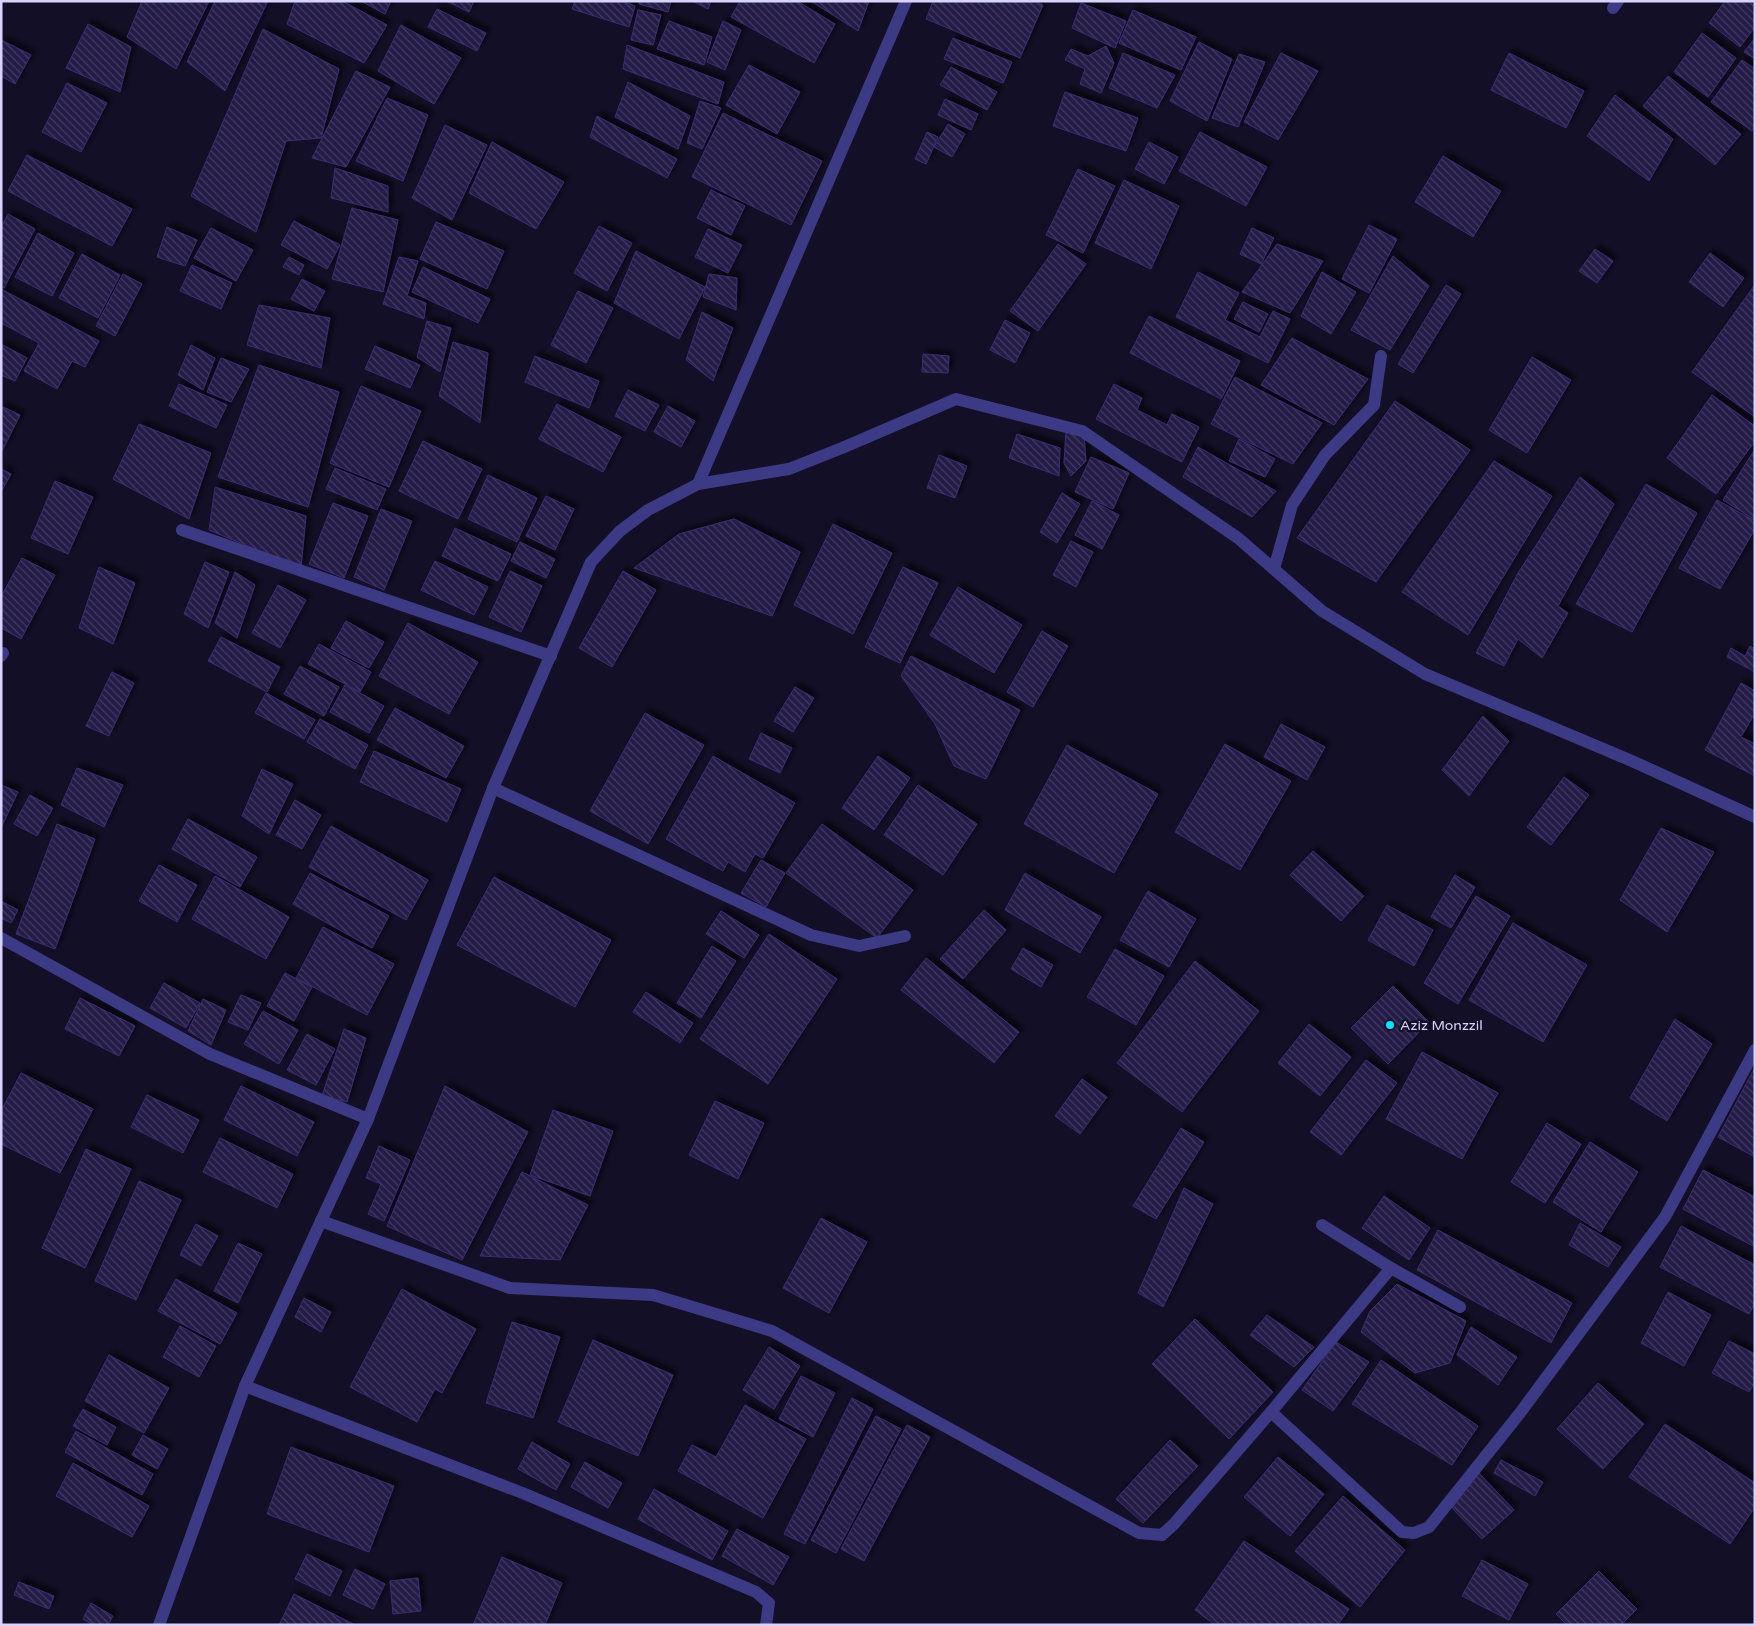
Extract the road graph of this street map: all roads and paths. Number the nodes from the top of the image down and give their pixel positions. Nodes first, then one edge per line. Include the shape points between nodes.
1 (906, 1) edge
2 (1381, 356) dead end
3 (698, 484) junction
4 (182, 530) dead end
5 (1274, 569) junction
6 (551, 656) junction
7 (493, 788) junction
8 (1755, 817) edge
9 (906, 936) dead end
10 (1, 938) edge
11 (1755, 1050) edge
12 (368, 1119) junction
13 (321, 1221) junction
14 (1322, 1225) dead end
15 (1391, 1268) junction
16 (1460, 1307) dead end
17 (245, 1386) junction
18 (1271, 1412) junction
19 (159, 1625) edge
20 (766, 1625) edge

1 - 3 street
2 - 5 street via 1374,405 1325,455 1292,505
3 - 5 street via 789,469 956,399 1082,431 1238,538
3 - 6 street via 648,510 620,531 591,562
4 - 6 street
5 - 8 street via 1322,611 1425,674
6 - 7 street
7 - 9 street via 811,935 859,946
7 - 12 street
10 - 12 street via 210,1054
11 - 18 street via 1665,1217 1520,1413 1429,1527 1414,1533 1402,1532
12 - 13 street
13 - 17 street
13 - 18 street via 510,1288 653,1294 772,1331 1139,1533 1162,1535 1174,1524
14 - 15 street
15 - 16 street
15 - 18 street
17 - 19 street
17 - 20 street via 525,1494 756,1592 769,1603

